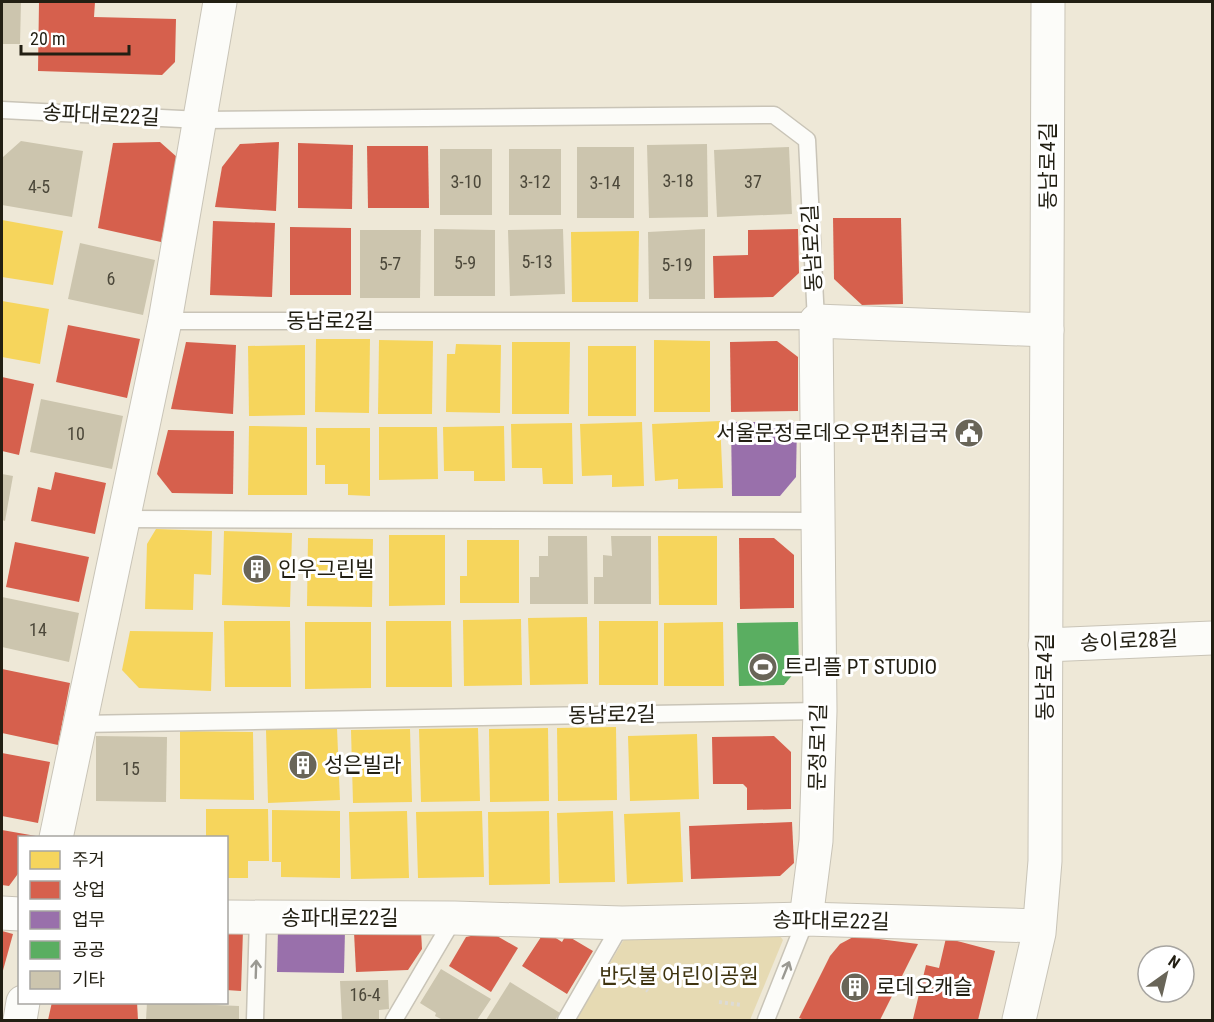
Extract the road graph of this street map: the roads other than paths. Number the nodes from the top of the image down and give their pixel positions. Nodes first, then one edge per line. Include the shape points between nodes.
1 (220, 2) edge
2 (1048, 2) edge
3 (2, 110) edge
4 (201, 120) junction
5 (165, 321) junction
6 (816, 321) junction
7 (1047, 330) junction
8 (123, 519) junction
9 (819, 521) junction
10 (1212, 638) edge
11 (1045, 645) junction
12 (820, 711) junction
13 (80, 724) junction
14 (56, 836) edge
15 (2, 913) edge
16 (18, 914) edge
17 (242, 917) edge
18 (454, 918) junction
19 (806, 919) junction
20 (622, 923) junction
21 (1039, 926) junction
22 (23, 1004) edge
23 (20, 1020) edge
24 (255, 1020) edge
25 (394, 1020) edge
26 (566, 1020) edge
27 (765, 1020) edge
28 (1019, 1020) edge

1 - 4 street
2 - 7 street, 동남로4길
3 - 4 lane, 송파대로22길
4 - 5 street
4 - 6 lane, 동남로2길 via 774,115 807,140
5 - 6 lane, 동남로2길
5 - 8 street
6 - 7 street
6 - 9 street, 문정로1길
7 - 11 street, 동남로4길
8 - 9 lane
8 - 13 street
9 - 12 street, 문정로1길
10 - 11 street, 송이로28길
11 - 21 street, 동남로4길 via 1045,861
12 - 13 lane, 동남로2길
12 - 19 street, 문정로1길 via 816,841
13 - 14 street
15 - 16 street
17 - 18 street, 송파대로22길
24 -> 17 lane
18 - 20 street, 송파대로22길
18 - 25 lane
19 - 20 street, 송파대로22길
19 - 21 street, 송파대로22길
27 -> 19 lane, 문정로1길
20 - 26 lane
21 - 28 street, 동남로4길
22 - 23 street

